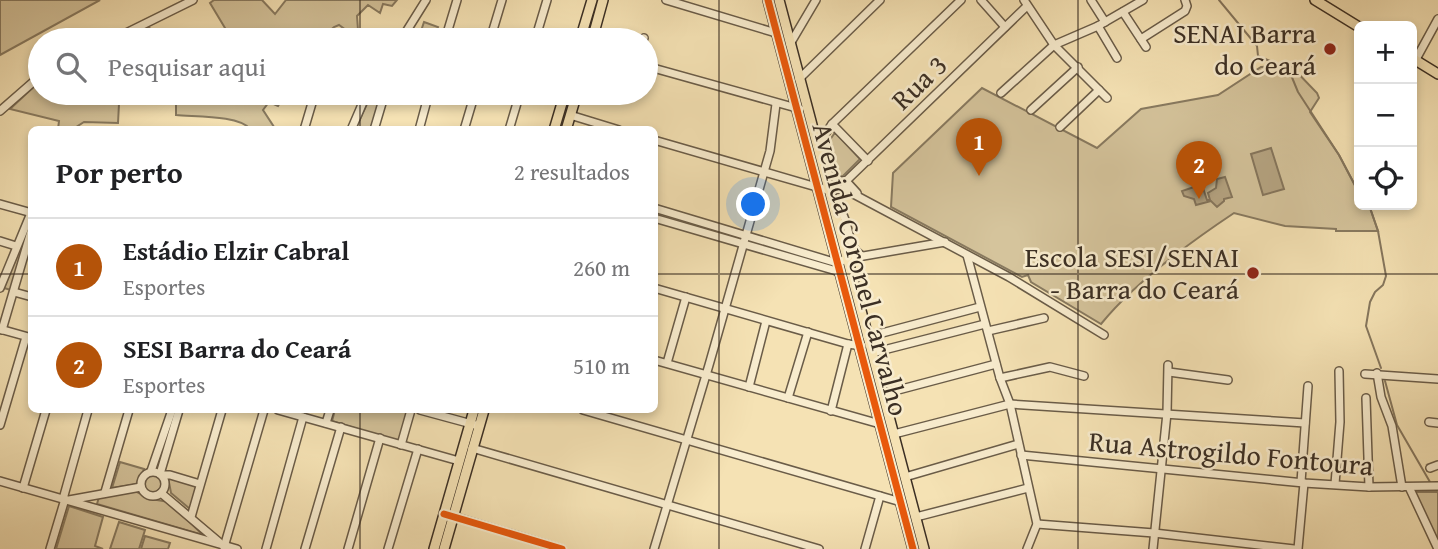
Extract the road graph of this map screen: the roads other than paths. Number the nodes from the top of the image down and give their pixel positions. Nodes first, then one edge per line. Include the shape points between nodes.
1 (193, 0) edge
2 (426, 0) edge
3 (457, 0) edge
4 (502, 0) edge
5 (547, 0) edge
6 (592, 0) edge
7 (603, 0) edge
8 (666, 0) edge
9 (768, 0) edge
10 (779, 0) edge
11 (816, 0) edge
12 (880, 0) edge
13 (961, 0) edge
14 (981, 0) edge
15 (1091, 0) edge
16 (1143, 0) edge
17 (1185, 1) edge
18 (1321, 2) edge
19 (1025, 3) edge
20 (1123, 12) junction
21 (1438, 19) edge
22 (1101, 24) junction
23 (1354, 24) edge
24 (1005, 27) junction
25 (136, 28) edge
26 (408, 28) edge
27 (449, 28) edge
28 (494, 28) edge
29 (539, 28) edge
30 (584, 28) edge
31 (595, 28) edge
32 (776, 33) junction
33 (1141, 39) junction
34 (790, 44) junction
35 (1054, 45) junction
36 (1146, 47) dead end
37 (1417, 55) edge
38 (1117, 58) dead end
39 (1417, 62) edge
40 (1078, 67) junction
41 (658, 70) edge
42 (1438, 74) edge
43 (800, 79) junction
44 (28, 86) edge
45 (1099, 90) junction
46 (1001, 93) dead end
47 (1107, 98) dead end
48 (776, 104) junction
49 (311, 105) edge
50 (362, 105) edge
51 (381, 105) edge
52 (426, 105) edge
53 (471, 105) edge
54 (516, 105) edge
55 (561, 105) edge
56 (573, 105) edge
57 (797, 108) junction
58 (1031, 110) dead end
59 (0, 111) edge
60 (808, 111) junction
61 (570, 115) junction
62 (832, 124) junction
63 (305, 126) edge
64 (353, 126) edge
65 (375, 126) edge
66 (420, 126) edge
67 (465, 126) edge
68 (510, 126) edge
69 (555, 126) edge
70 (567, 126) edge
71 (606, 126) edge
72 (1060, 127) dead end
73 (658, 141) edge
74 (817, 146) junction
75 (868, 161) junction
76 (764, 171) junction
77 (824, 172) junction
78 (845, 185) junction
79 (818, 187) junction
80 (828, 190) junction
81 (831, 201) junction
82 (0, 204) edge
83 (658, 209) edge
84 (28, 215) edge
85 (658, 219) edge
86 (28, 222) edge
87 (745, 240) junction
88 (0, 241) edge
89 (945, 242) junction
90 (16, 246) junction
91 (28, 254) edge
92 (967, 255) junction
93 (862, 256) junction
94 (841, 265) junction
95 (2, 278) edge
96 (0, 288) edge
97 (658, 289) edge
98 (14, 292) junction
99 (28, 296) edge
100 (686, 297) junction
101 (980, 307) junction
102 (725, 308) junction
103 (1044, 318) dead end
104 (766, 321) junction
105 (987, 328) junction
106 (1, 329) edge
107 (808, 332) junction
108 (1104, 335) dead end
109 (28, 338) edge
110 (28, 341) edge
111 (848, 344) junction
112 (870, 345) junction
113 (859, 347) junction
114 (658, 361) edge
115 (667, 363) junction
116 (996, 364) junction
117 (1339, 371) dead end
118 (1377, 373) junction
119 (705, 374) junction
120 (1365, 374) dead end
121 (1084, 376) dead end
122 (1000, 378) junction
123 (1438, 379) edge
124 (1228, 380) dead end
125 (1308, 386) dead end
126 (749, 387) junction
127 (883, 394) junction
128 (788, 398) junction
129 (1366, 398) dead end
130 (1010, 404) junction
131 (831, 411) junction
132 (45, 413) edge
133 (87, 413) edge
134 (128, 413) edge
135 (171, 413) edge
136 (178, 413) edge
137 (221, 413) edge
138 (263, 413) edge
139 (289, 413) edge
140 (329, 413) edge
141 (410, 413) edge
142 (432, 413) edge
143 (474, 413) edge
144 (482, 413) edge
145 (593, 413) edge
146 (1167, 413) junction
147 (303, 417) junction
148 (326, 423) junction
149 (1305, 423) junction
150 (880, 424) junction
151 (0, 425) edge
152 (474, 425) junction
153 (341, 427) junction
154 (894, 434) junction
155 (380, 438) junction
156 (686, 440) junction
157 (1018, 444) junction
158 (401, 445) junction
159 (418, 449) junction
160 (472, 449) junction
161 (1021, 455) junction
162 (459, 461) junction
163 (1161, 469) junction
164 (158, 473) junction
165 (905, 477) junction
166 (0, 481) edge
167 (1302, 483) junction
168 (200, 484) junction
169 (1335, 484) junction
170 (1438, 486) edge
171 (141, 487) junction
172 (1369, 487) junction
173 (1405, 487) junction
174 (23, 488) junction
175 (1028, 488) junction
176 (104, 492) junction
177 (161, 492) junction
178 (880, 496) junction
179 (66, 499) junction
180 (901, 502) junction
181 (666, 506) junction
182 (449, 515) junction
183 (191, 517) junction
184 (916, 517) junction
185 (1037, 524) junction
186 (1154, 533) junction
187 (223, 546) edge
188 (50, 549) edge
189 (237, 549) edge
190 (266, 549) edge
191 (305, 549) edge
192 (348, 549) edge
193 (388, 549) edge
194 (434, 549) edge
195 (444, 549) edge
196 (562, 549) edge
197 (653, 549) edge
198 (819, 549) edge
199 (864, 549) edge
200 (913, 549) edge
201 (924, 549) edge
202 (1027, 549) edge
203 (1153, 549) edge
204 (1296, 549) edge
205 (1438, 549) edge

1 - 25 street
2 - 26 street
3 - 27 street
4 - 28 street
5 - 29 street
6 - 30 main road
7 - 31 main road
8 - 32 street
9 - 32 main road, Avenida Coronel Carvalho
10 - 34 main road, Avenida Coronel Carvalho
11 - 34 street
12 - 43 street
13 - 62 street
14 - 24 street
15 - 22 street
16 - 20 street
17 - 33 street via 1185,11
18 - 23 main road
19 - 24 street, Rua 3
19 - 35 street
20 - 22 street
20 - 33 street
21 - 37 street
22 - 35 street
22 - 38 street
24 - 75 street, Rua 3
32 - 57 main road, Avenida Coronel Carvalho
33 - 36 street
34 - 43 main road, Avenida Coronel Carvalho
35 - 40 street
35 - 46 street
39 - 42 main road
40 - 45 street
40 - 58 street
41 - 48 street
43 - 60 main road, Avenida Coronel Carvalho
44 - 59 street
45 - 47 street
45 - 72 street
48 - 57 street
48 - 76 street
49 - 63 street
50 - 64 street
51 - 65 street
52 - 66 street
53 - 67 street
54 - 68 street
55 - 69 main road
56 - 61 main road
57 - 60 street
57 - 79 main road, Avenida Coronel Carvalho
60 - 74 main road, Avenida Coronel Carvalho
61 - 70 main road
61 - 71 street
62 - 74 street
62 - 75 street
73 - 76 street
74 - 77 main road, Avenida Coronel Carvalho
75 - 78 street, Rua 3
76 - 79 street
76 - 87 street
77 - 78 street
77 - 80 main road, Avenida Coronel Carvalho
78 - 80 street
78 - 89 street
79 - 80 street
79 - 94 main road, Avenida Coronel Carvalho
80 - 81 main road, Avenida Coronel Carvalho
81 - 93 street, Avenida Coronel Carvalho via 843,211 853,247
81 - 94 main road, Avenida Coronel Carvalho
82 - 84 street
83 - 87 street
85 - 87 street
86 - 90 street
87 - 94 street
87 - 102 street
88 - 90 street
89 - 92 street
89 - 93 street
90 - 95 street
91 - 98 street
92 - 101 street
92 - 108 street
93 - 94 street
94 - 112 main road, Avenida Coronel Carvalho
94 - 113 main road, Avenida Coronel Carvalho
95 - 96 street
97 - 100 street
98 - 99 street
98 - 106 street
100 - 102 street
100 - 115 street
101 - 105 street
101 - 112 street
102 - 104 street
102 - 119 street
103 - 105 street
104 - 107 street
104 - 126 street
105 - 112 street
105 - 116 street
106 - 109 street
107 - 111 street
107 - 128 street
110 - 151 street
111 - 113 street
111 - 131 street
112 - 113 street
112 - 127 main road, Avenida Coronel Carvalho
113 - 150 main road, Avenida Coronel Carvalho
114 - 115 street
115 - 119 street
116 - 122 street
116 - 127 street
117 - 169 street
118 - 120 street
118 - 123 street
118 - 173 street
119 - 126 street
119 - 156 street
121 - 122 street via 1047,368
122 - 130 street
124 - 146 street via 1168,369
125 - 149 street
126 - 128 street
127 - 154 main road, Avenida Coronel Carvalho
128 - 131 street
129 - 172 street
130 - 146 street
130 - 154 street
130 - 157 street
131 - 150 street
132 - 174 street
133 - 179 street
134 - 176 street
135 - 164 street
136 - 164 street
137 - 168 street
138 - 187 street
139 - 147 street
140 - 148 street
141 - 158 street
142 - 152 street
143 - 152 main road
144 - 152 main road
145 - 156 street
146 - 149 street
146 - 163 street
147 - 148 street
147 - 190 street
148 - 153 street
149 - 167 street
150 - 180 main road, Avenida Coronel Carvalho
152 - 160 main road
152 - 162 main road
153 - 155 street
153 - 191 street
154 - 165 main road, Avenida Coronel Carvalho
155 - 158 street
155 - 192 street
156 - 178 street
156 - 181 street
157 - 161 street
157 - 165 street
158 - 159 street
159 - 162 street
159 - 193 street
160 - 181 street
160 - 182 main road
161 - 163 street, Rua Astrogildo Fontoura
161 - 175 street
162 - 182 main road
163 - 167 street, Rua Astrogildo Fontoura
163 - 186 street
164 - 168 street
164 - 171 street via 144,475
164 - 177 street via 165,486
165 - 184 main road, Avenida Coronel Carvalho
166 - 174 street
167 - 169 street, Rua Astrogildo Fontoura
167 - 204 street
168 - 183 street
169 - 172 street, Rua Astrogildo Fontoura
170 - 173 street, Rua Astrogildo Fontoura
171 - 176 street
171 - 177 street via 149,495
172 - 173 street, Rua Astrogildo Fontoura
173 - 205 street
174 - 179 street
175 - 184 street
175 - 185 street
176 - 179 street
177 - 183 street
178 - 180 street
178 - 199 street
179 - 187 street
179 - 188 street
180 - 200 main road, Avenida Coronel Carvalho
181 - 197 street
181 - 198 street
182 - 194 main road
182 - 195 main road
182 - 196 street
183 - 187 street
184 - 201 main road, Avenida Coronel Carvalho
185 - 186 street
185 - 202 street
186 - 203 street
186 - 204 street
187 - 189 street

